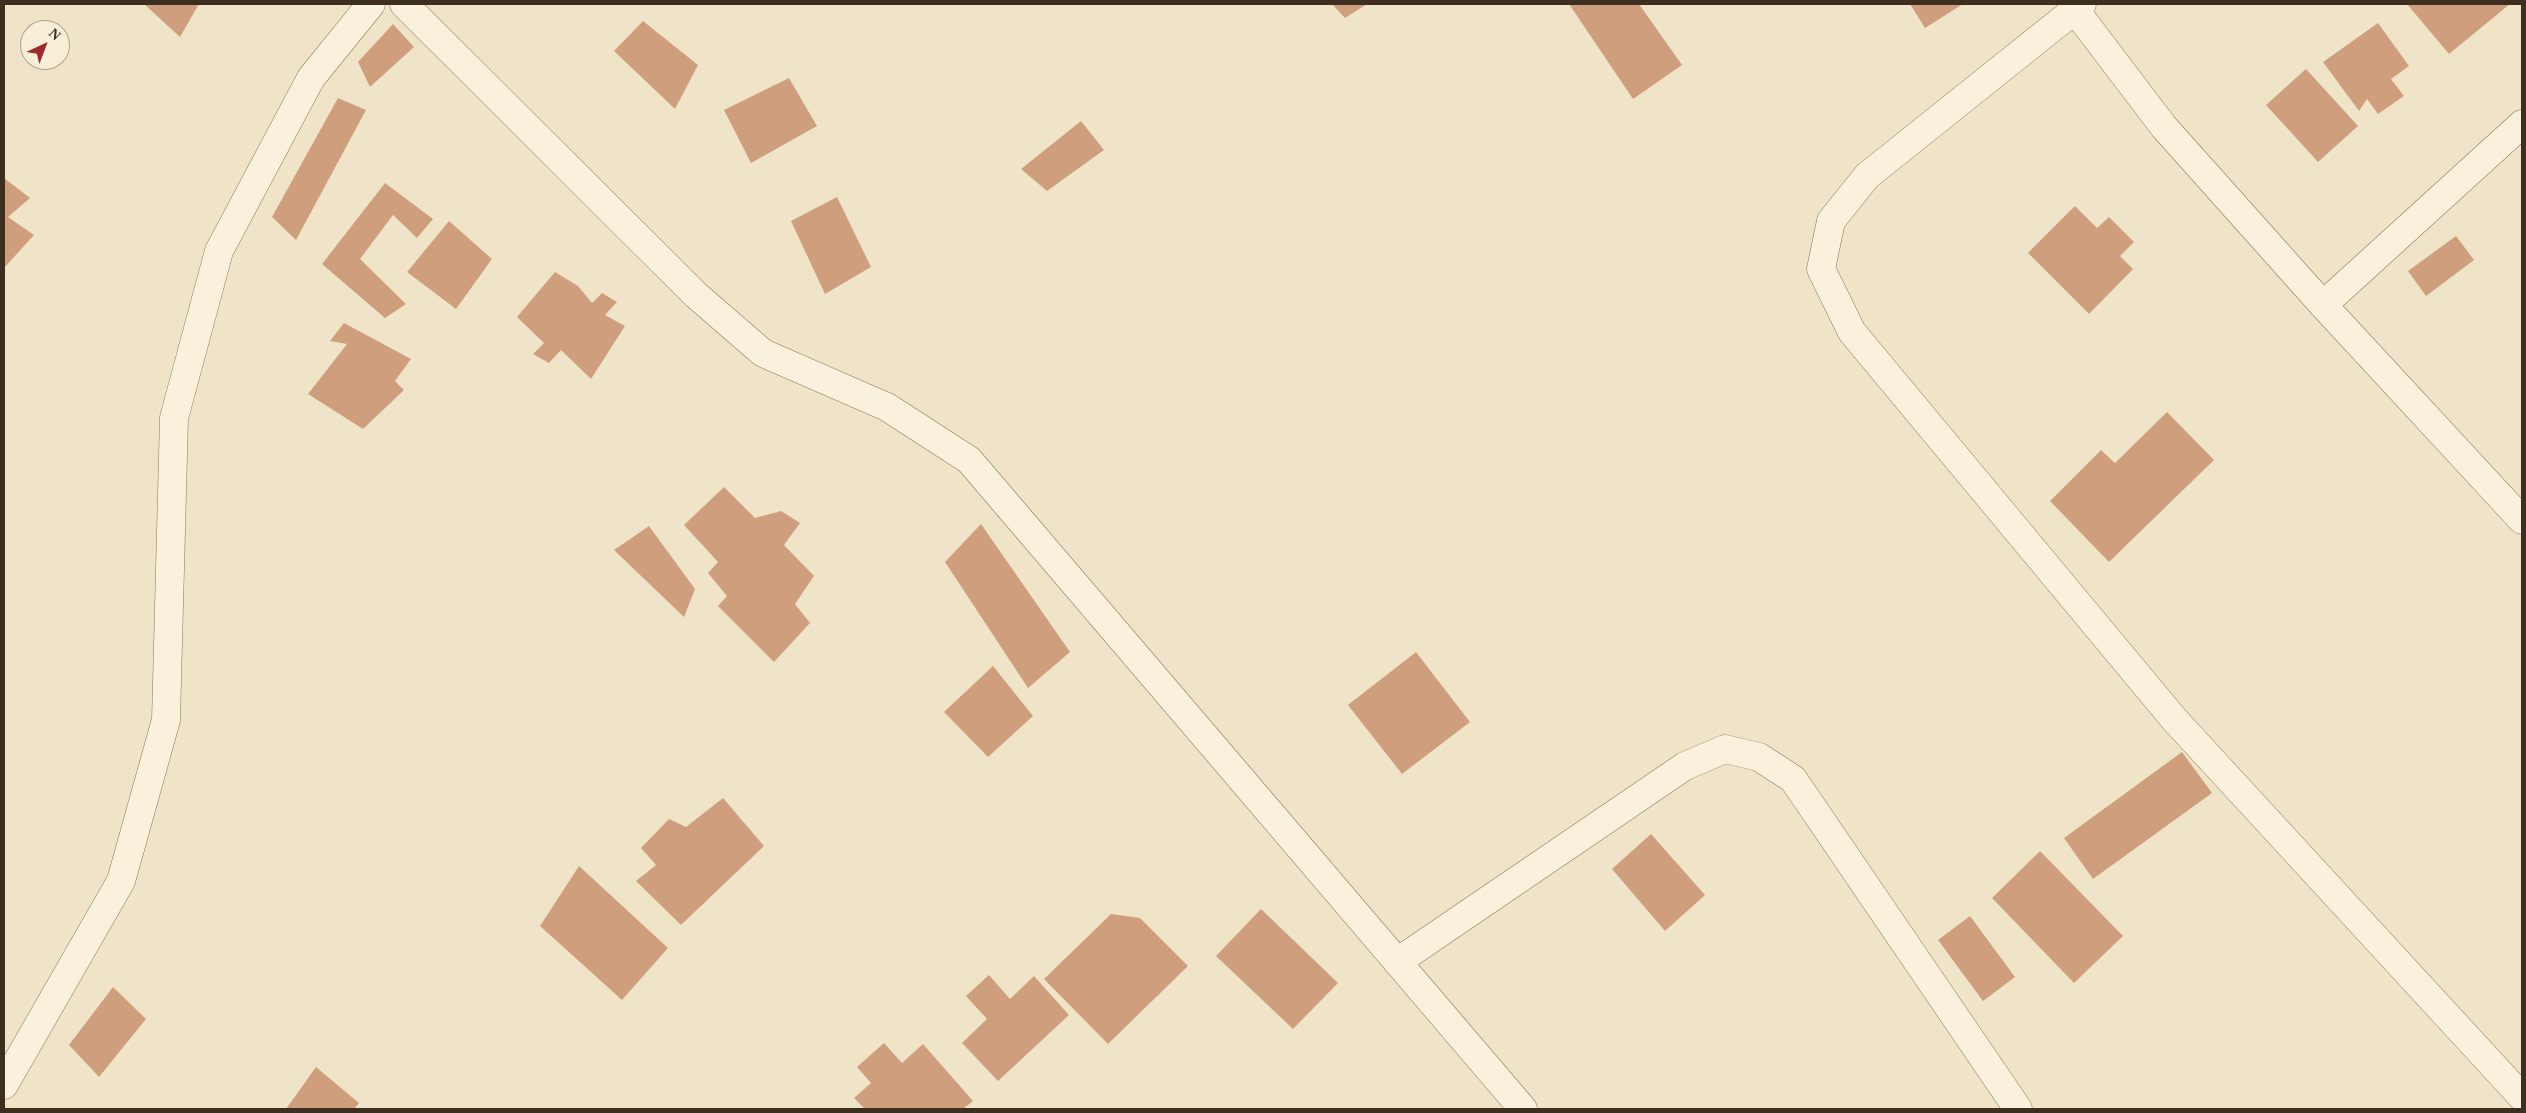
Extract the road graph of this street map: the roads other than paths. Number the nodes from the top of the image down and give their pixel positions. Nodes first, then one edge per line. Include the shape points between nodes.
1 (371, 4) edge
2 (404, 4) edge
3 (2078, 7) edge
4 (2522, 124) edge
5 (2324, 305) junction
6 (2522, 520) edge
7 (1397, 962) junction
8 (4, 1085) edge
9 (2522, 1097) edge
10 (1523, 1109) edge
11 (2018, 1109) edge

1 - 8 street via 311,78 219,251 174,418 166,720 121,880
2 - 7 street via 696,295 763,353 887,407 969,460
3 - 5 street via 2164,127
3 - 9 street via 1867,176 1831,221 1821,269 1852,332 2174,719
4 - 5 street
5 - 6 street
7 - 10 street
7 - 11 street via 1685,766 1725,748 1758,757 1793,779

